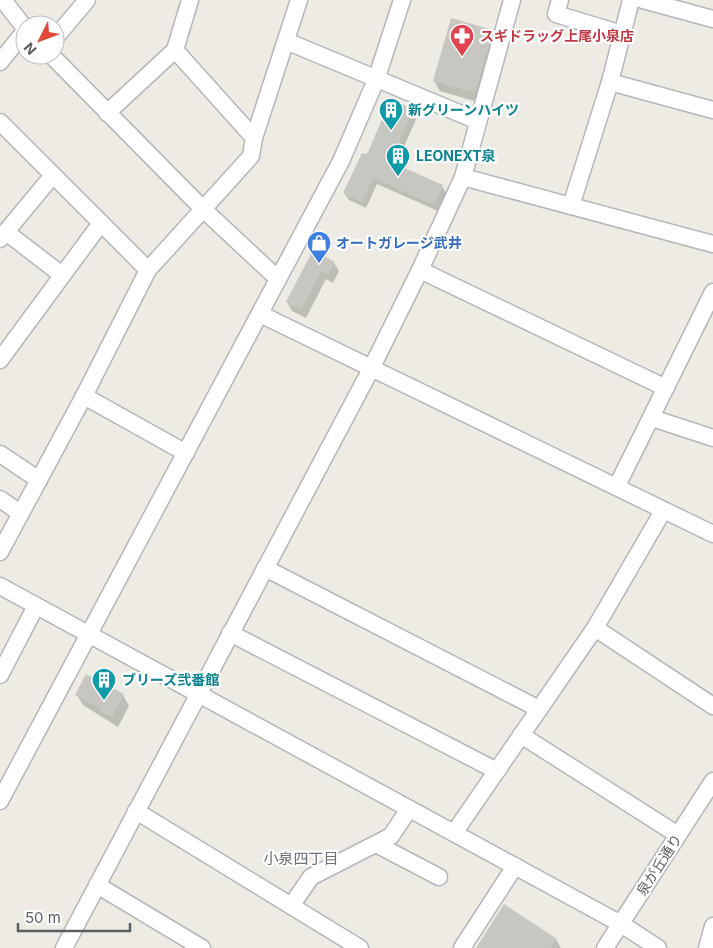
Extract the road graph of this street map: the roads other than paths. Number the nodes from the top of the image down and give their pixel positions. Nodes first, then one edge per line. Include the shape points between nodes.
1 (87, 0) edge
2 (190, 0) edge
3 (299, 0) edge
4 (402, 0) edge
5 (512, 0) edge
6 (560, 0) edge
7 (631, 0) edge
8 (643, 0) edge
9 (5, 1) edge
10 (15, 15) edge
11 (713, 19) edge
12 (65, 26) edge
13 (622, 34) junction
14 (286, 41) junction
15 (15, 42) edge
16 (175, 50) junction
17 (0, 62) edge
18 (61, 65) edge
19 (376, 80) junction
20 (610, 82) junction
21 (713, 110) edge
22 (107, 113) junction
23 (478, 121) junction
24 (0, 122) edge
25 (254, 138) junction
26 (53, 175) junction
27 (463, 177) junction
28 (571, 206) junction
29 (203, 208) junction
30 (101, 223) junction
31 (3, 236) edge
32 (713, 244) edge
33 (148, 270) junction
34 (420, 270) junction
35 (62, 275) junction
36 (278, 280) junction
37 (713, 292) edge
38 (260, 314) junction
39 (0, 359) edge
40 (371, 369) junction
41 (666, 388) junction
42 (84, 396) junction
43 (652, 418) junction
44 (713, 438) edge
45 (186, 453) junction
46 (0, 454) edge
47 (39, 480) junction
48 (617, 486) junction
49 (0, 499) edge
50 (663, 511) junction
51 (20, 513) junction
52 (713, 534) edge
53 (0, 552) edge
54 (265, 568) junction
55 (0, 586) edge
56 (36, 606) junction
57 (595, 628) junction
58 (230, 633) junction
59 (89, 634) junction
60 (0, 675) edge
61 (198, 695) junction
62 (713, 706) edge
63 (539, 709) junction
64 (521, 735) junction
65 (497, 771) junction
66 (713, 782) edge
67 (0, 801) edge
68 (408, 809) junction
69 (136, 811) junction
70 (454, 833) junction
71 (678, 835) junction
72 (376, 844) junction
73 (515, 866) junction
74 (439, 877) dead end
75 (97, 885) junction
76 (291, 906) junction
77 (621, 924) junction
78 (713, 926) edge
79 (65, 948) edge
80 (202, 948) edge
81 (360, 948) edge
82 (462, 948) edge
83 (605, 948) edge
84 (658, 948) edge
85 (707, 948) edge

1 - 12 street
2 - 16 street
3 - 14 street
4 - 19 street
5 - 23 street
6 - 13 street via 556,14
7 - 13 street
8 - 11 street
9 - 10 street
13 - 20 street
14 - 19 street
14 - 25 street
15 - 17 street
16 - 22 street
16 - 25 street
18 - 22 street
19 - 23 street
19 - 36 street via 341,161
20 - 21 street
20 - 28 street
22 - 29 street
23 - 27 street
24 - 26 street
25 - 29 street via 251,156
26 - 30 street
26 - 31 street
27 - 28 street
27 - 34 street
28 - 32 street
29 - 33 street
29 - 36 street
30 - 33 street
30 - 35 street
31 - 35 street
33 - 42 street
34 - 40 street
34 - 41 street
35 - 39 street
36 - 38 street
37 - 41 street
38 - 40 street
38 - 45 street
40 - 48 street
40 - 54 street
41 - 43 street
42 - 45 street
42 - 47 street
43 - 44 street
43 - 48 street
45 - 59 street
46 - 47 street
47 - 51 street
48 - 50 street
49 - 51 street
50 - 52 street
50 - 57 street
51 - 53 street
54 - 58 street
54 - 63 street
55 - 56 street
56 - 59 street
56 - 60 street
57 - 62 street
57 - 63 street
58 - 61 street
58 - 65 street
59 - 61 street
59 - 67 street
61 - 68 street
61 - 69 street
63 - 64 street
64 - 65 street
64 - 71 street
65 - 70 street
66 - 71 street, 泉が丘通り
68 - 70 street
68 - 72 street via 391,836
69 - 75 street
69 - 76 street
70 - 73 street
71 - 77 street, 泉が丘通り
72 - 74 street
72 - 76 street via 311,877
73 - 77 street
73 - 82 street
75 - 79 street
75 - 80 street
76 - 81 street
77 - 83 street, 泉が丘通り
77 - 84 street
78 - 85 street

